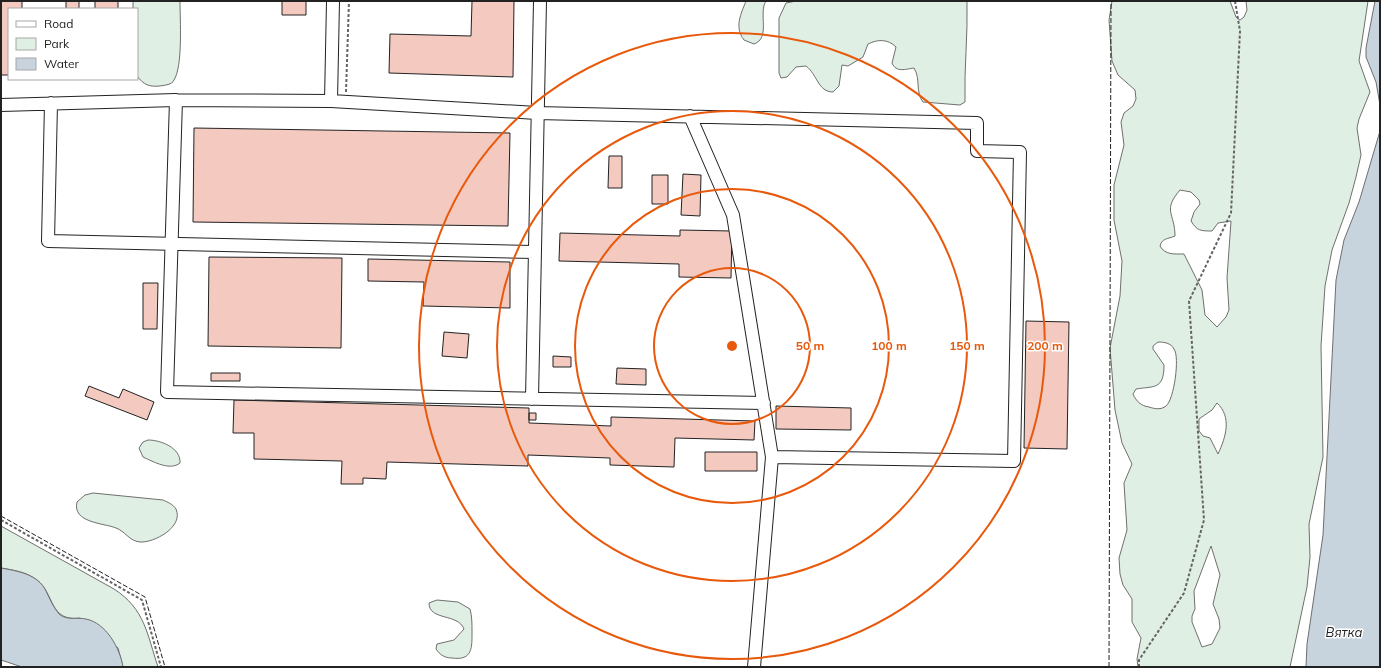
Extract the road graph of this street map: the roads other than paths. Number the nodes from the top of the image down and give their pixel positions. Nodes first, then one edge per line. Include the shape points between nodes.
1 (333, 1) edge
2 (540, 1) edge
3 (176, 100) junction
4 (331, 101) junction
5 (51, 103) junction
6 (1, 105) edge
7 (537, 113) junction
8 (690, 116) junction
9 (171, 244) junction
10 (534, 252) junction
11 (532, 399) junction
12 (764, 403) junction
13 (772, 457) junction
14 (754, 667) edge

1 - 4 lane
2 - 7 lane
3 - 4 lane
3 - 5 lane
3 - 9 lane
4 - 7 lane
5 - 6 lane
5 - 9 lane via 48,241
7 - 8 lane
7 - 10 lane
8 - 12 lane via 733,215
8 - 13 lane via 977,123 977,151 1020,152 1014,461
9 - 10 lane
9 - 11 lane via 167,392
10 - 11 lane
11 - 12 lane
12 - 13 lane
13 - 14 lane

